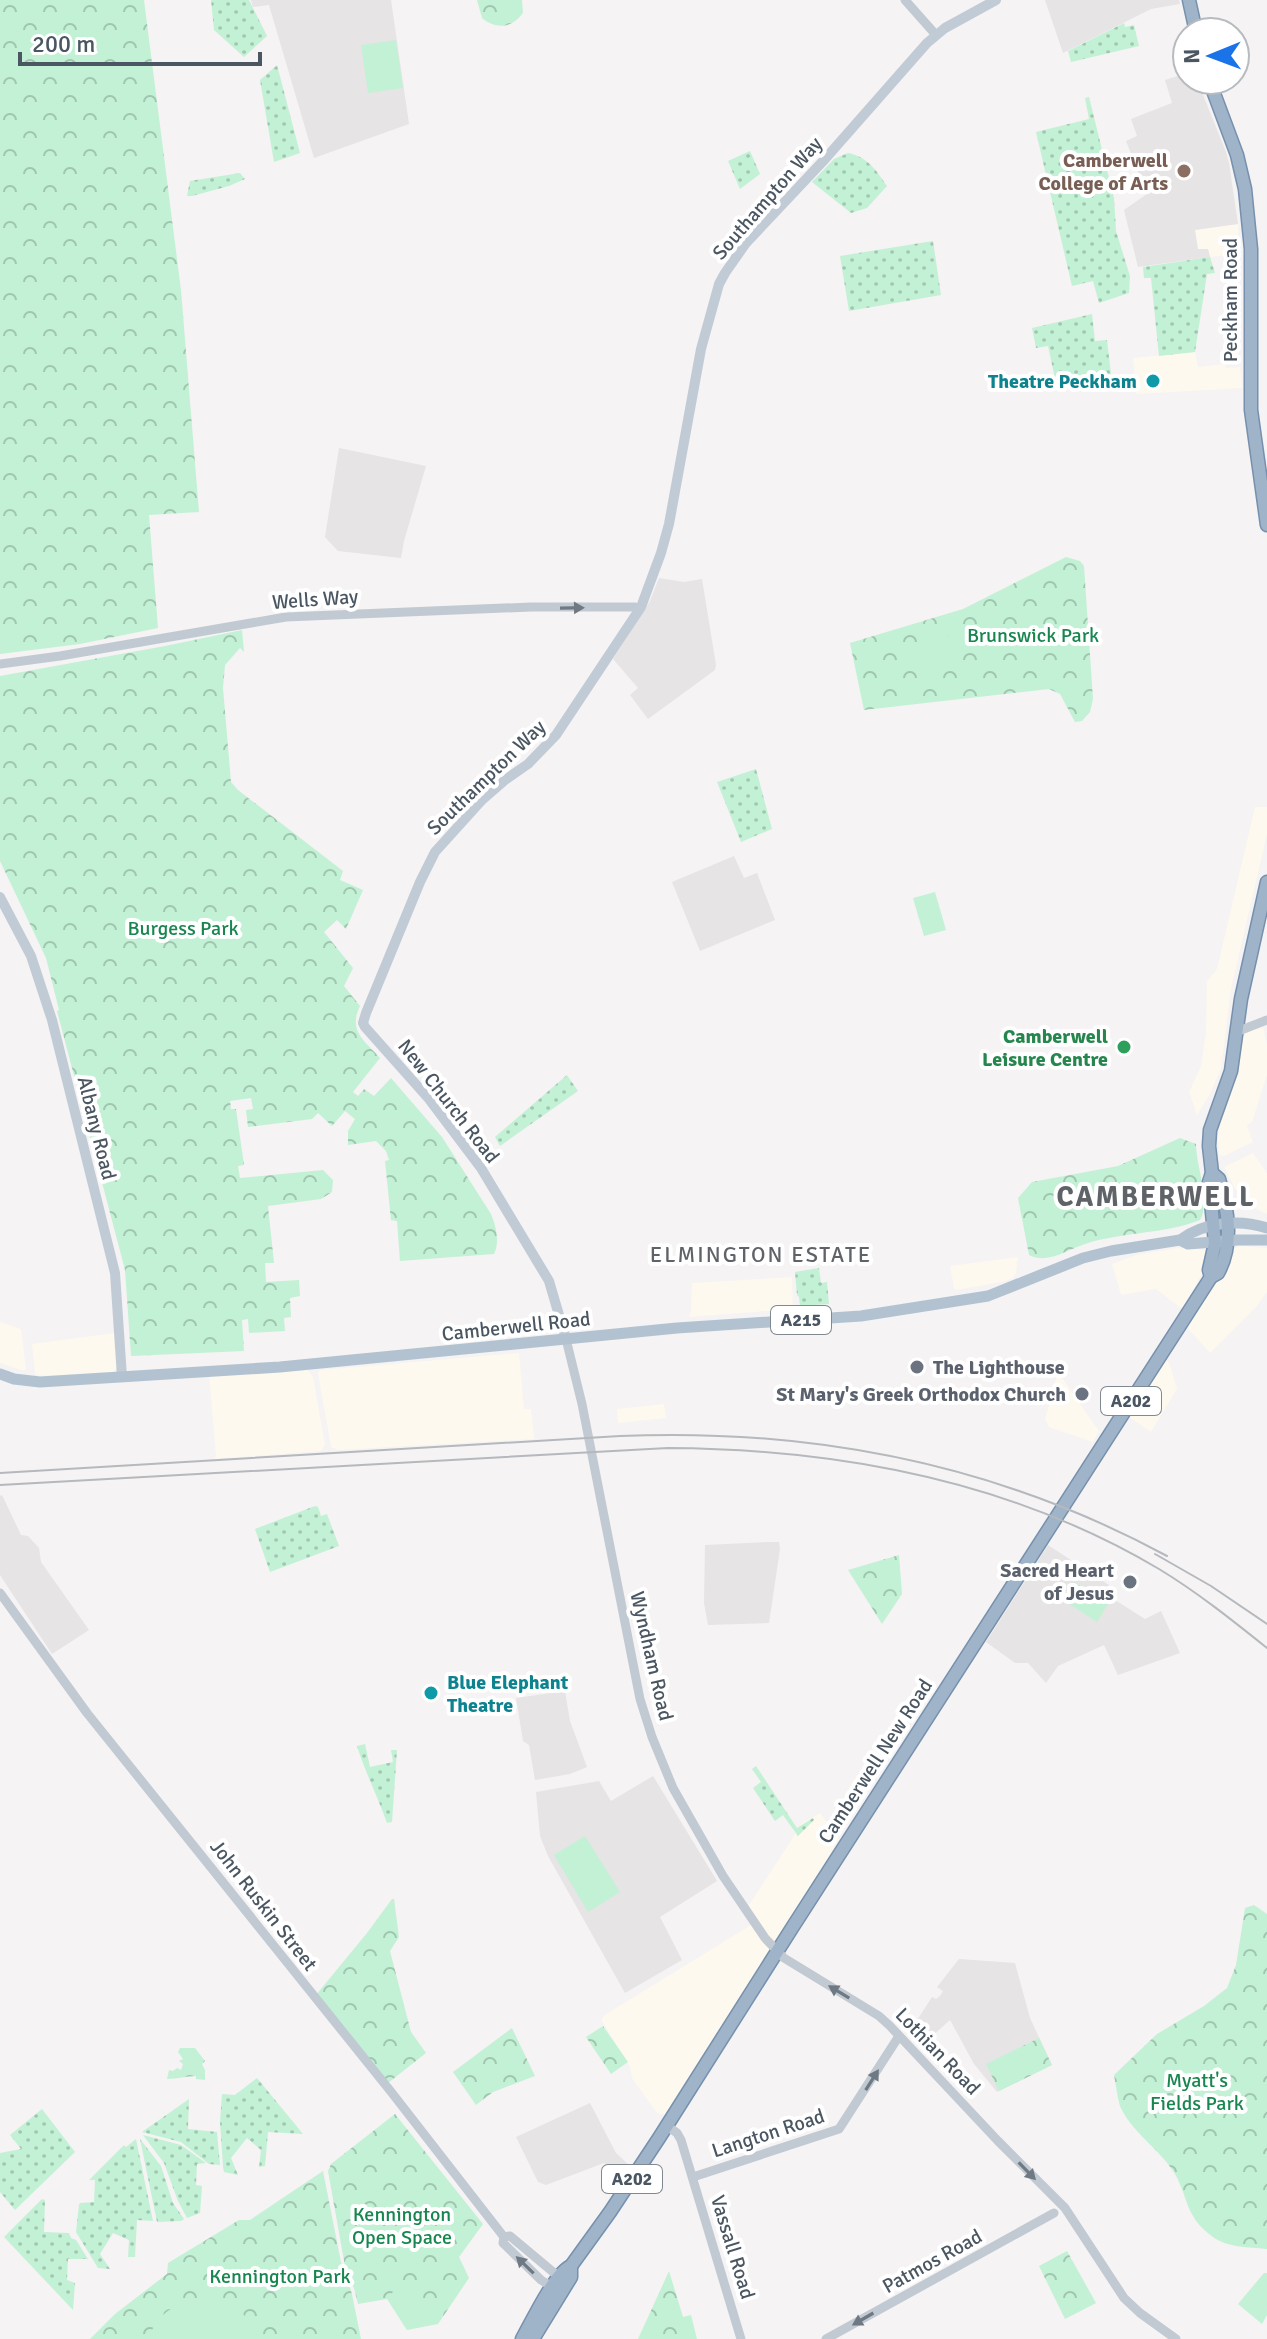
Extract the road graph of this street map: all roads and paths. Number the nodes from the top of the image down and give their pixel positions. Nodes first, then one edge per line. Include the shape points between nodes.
1 (905, 0) edge
2 (996, 0) edge
3 (936, 35) junction
4 (1215, 96) edge
5 (1267, 525) edge
6 (638, 607) junction
7 (0, 664) edge
8 (1267, 882) edge
9 (0, 897) edge
10 (1267, 1020) edge
11 (363, 1023) joint
12 (1236, 1032) junction
13 (1221, 1224) junction
14 (1267, 1228) edge
15 (1180, 1240) junction
16 (1267, 1240) edge
17 (1222, 1242) junction
18 (566, 1339) junction
19 (0, 1374) edge
20 (122, 1377) junction
21 (0, 1593) edge
22 (777, 1951) junction
23 (899, 2036) junction
24 (667, 2126) junction
25 (693, 2177) junction
26 (1055, 2199) junction
27 (1054, 2213) junction
28 (1069, 2216) junction
29 (559, 2284) junction
30 (522, 2339) edge
31 (533, 2339) edge
32 (741, 2339) edge
33 (826, 2339) edge
34 (1176, 2339) edge

1 - 3 street
2 - 3 main road, Southampton Way
3 - 6 main road, Southampton Way via 746,243 719,284 701,349 669,524
4 - 5 highway, Peckham Road via 1245,189 1251,257 1251,410
7 -> 6 street, Wells Way via 282,617
6 - 11 main road, Southampton Way via 556,735 490,792 435,852
8 - 12 highway, A202
9 - 20 main road, Albany Road via 31,956 52,1020 115,1273
10 - 12 street
11 - 18 main road, New Church Road via 451,1125 503,1203 549,1281
12 - 13 highway, A202 via 1231,1071 1210,1130
13 - 14 main road, A215
13 - 15 main road, A215
13 - 17 highway, Camberwell New Road / A202
15 - 17 main road, A215
15 - 18 main road, Camberwell Road / A215 via 1100,1253 988,1296 861,1316
16 - 17 main road, A215
17 - 22 highway, Camberwell New Road / A202 via 1222,1267
18 - 20 main road, Camberwell Road / A215
18 - 22 street, Wyndham Road via 652,1737 696,1833
19 - 20 main road, Camberwell Road / A215 via 40,1382
21 - 29 street, John Ruskin Street via 87,1713 504,2237 510,2236
23 -> 22 street, Lothian Road via 879,2016
22 - 24 highway, Camberwell New Road / A202
25 -> 23 street, Langton Road via 839,2129
23 -> 26 street, Lothian Road
24 - 25 street, Vassall Road via 679,2136
24 - 29 highway, Camberwell New Road / A202 via 571,2266 571,2277
25 - 32 street, Vassall Road
26 - 27 street
26 - 28 street, Lothian Road
27 - 28 street
27 -> 33 street, Patmos Road
28 - 34 street, Lothian Road via 1124,2298
29 - 30 highway, Camberwell New Road / A202
29 - 31 highway, Camberwell New Road / A202

